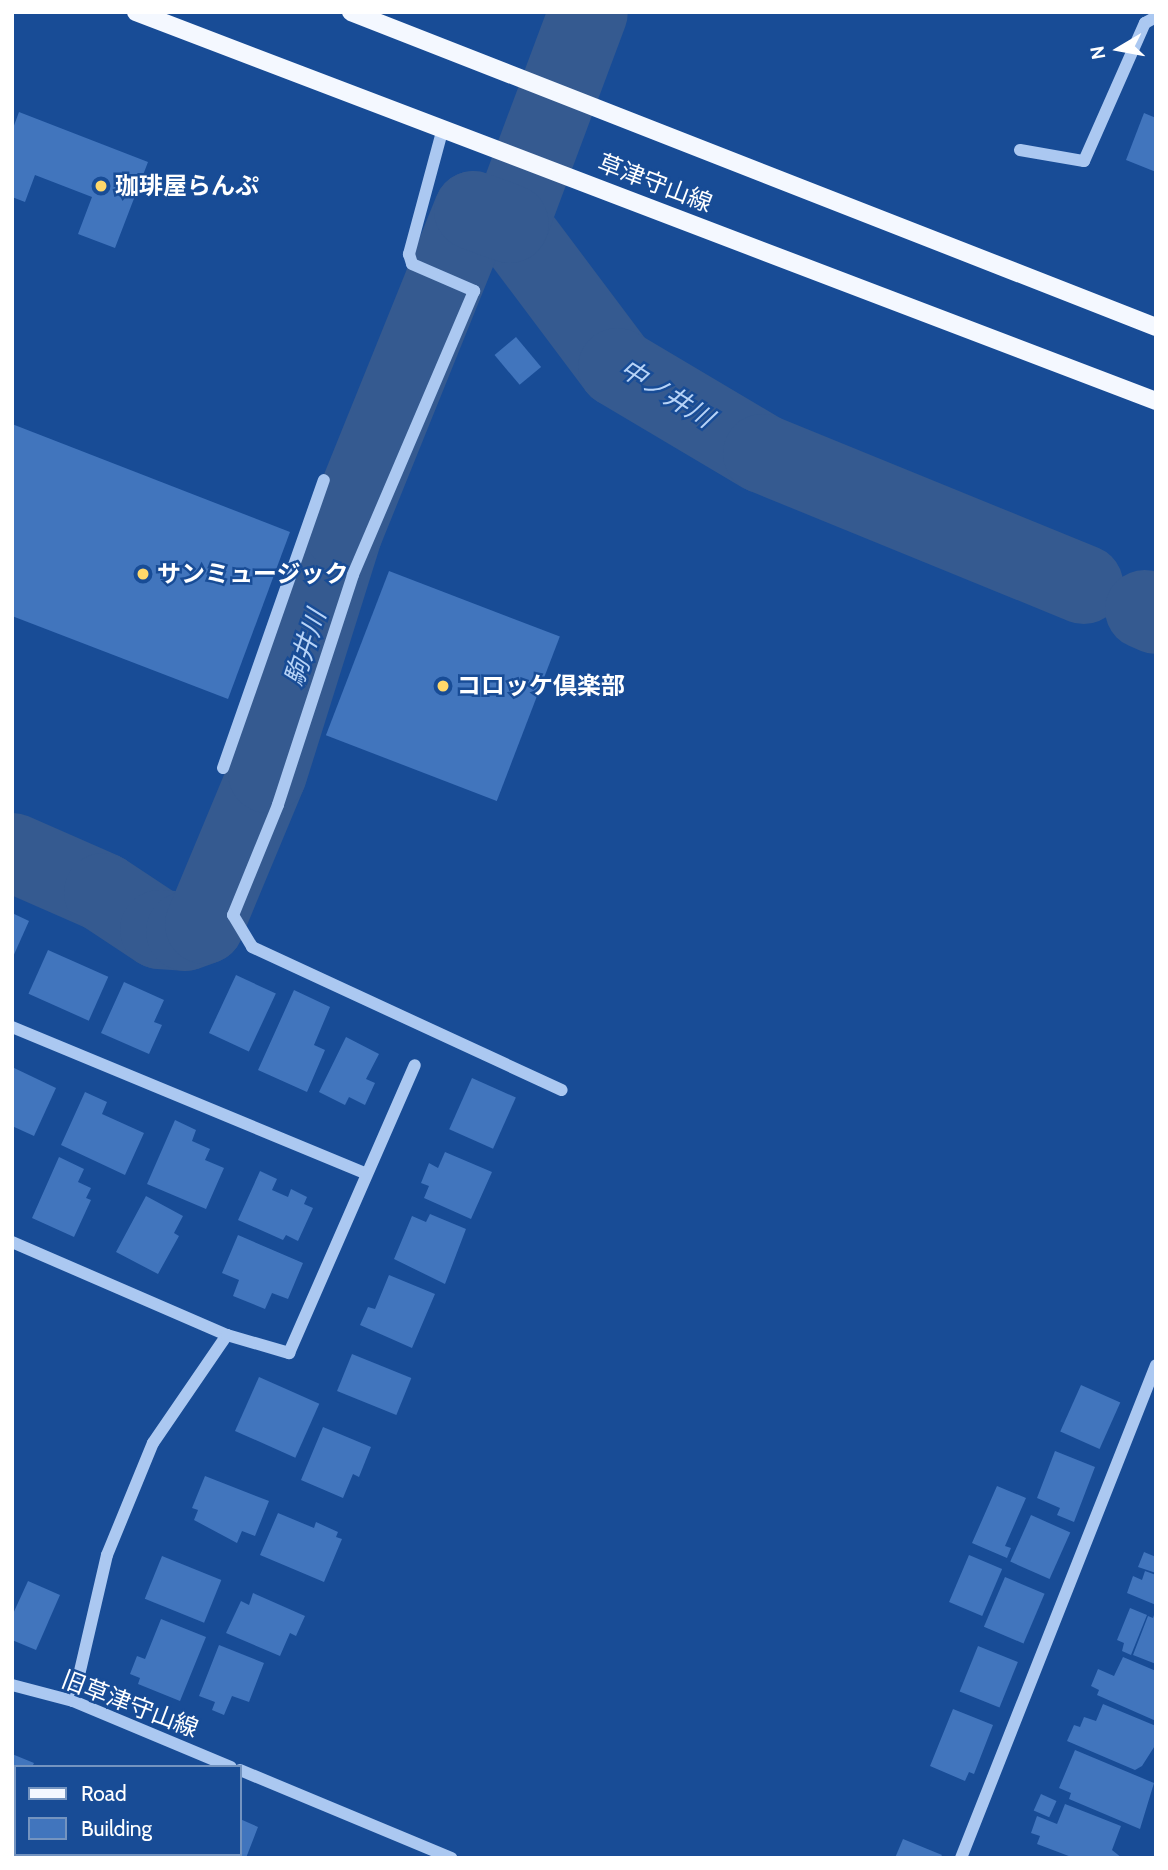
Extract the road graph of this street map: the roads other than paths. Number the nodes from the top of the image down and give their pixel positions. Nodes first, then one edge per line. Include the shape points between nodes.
1 (136, 12) edge
2 (351, 12) edge
3 (1156, 17) edge
4 (443, 128) junction
5 (1020, 150) dead end
6 (1156, 327) edge
7 (1156, 401) edge
8 (324, 480) dead end
9 (223, 768) dead end
10 (12, 1027) edge
11 (415, 1065) dead end
12 (562, 1090) dead end
13 (364, 1173) junction
14 (12, 1242) edge
15 (227, 1335) junction
16 (1156, 1365) edge
17 (12, 1685) edge
18 (73, 1701) junction
19 (226, 1765) edge
20 (242, 1771) edge
21 (452, 1858) edge
22 (961, 1858) edge

1 - 4 main road, 草津守山線
2 - 6 main road, 草津守山線
3 - 5 street via 1145,23 1084,161
4 - 7 main road, 草津守山線
4 - 12 street via 409,254 412,264 474,291 353,575 278,805 233,915 252,947
8 - 9 street
10 - 13 street
11 - 13 street
13 - 15 street via 289,1353
14 - 15 street
15 - 18 street via 153,1443 107,1555
16 - 22 street
17 - 18 street, 旧草津守山線
18 - 19 street, 旧草津守山線
20 - 21 street

